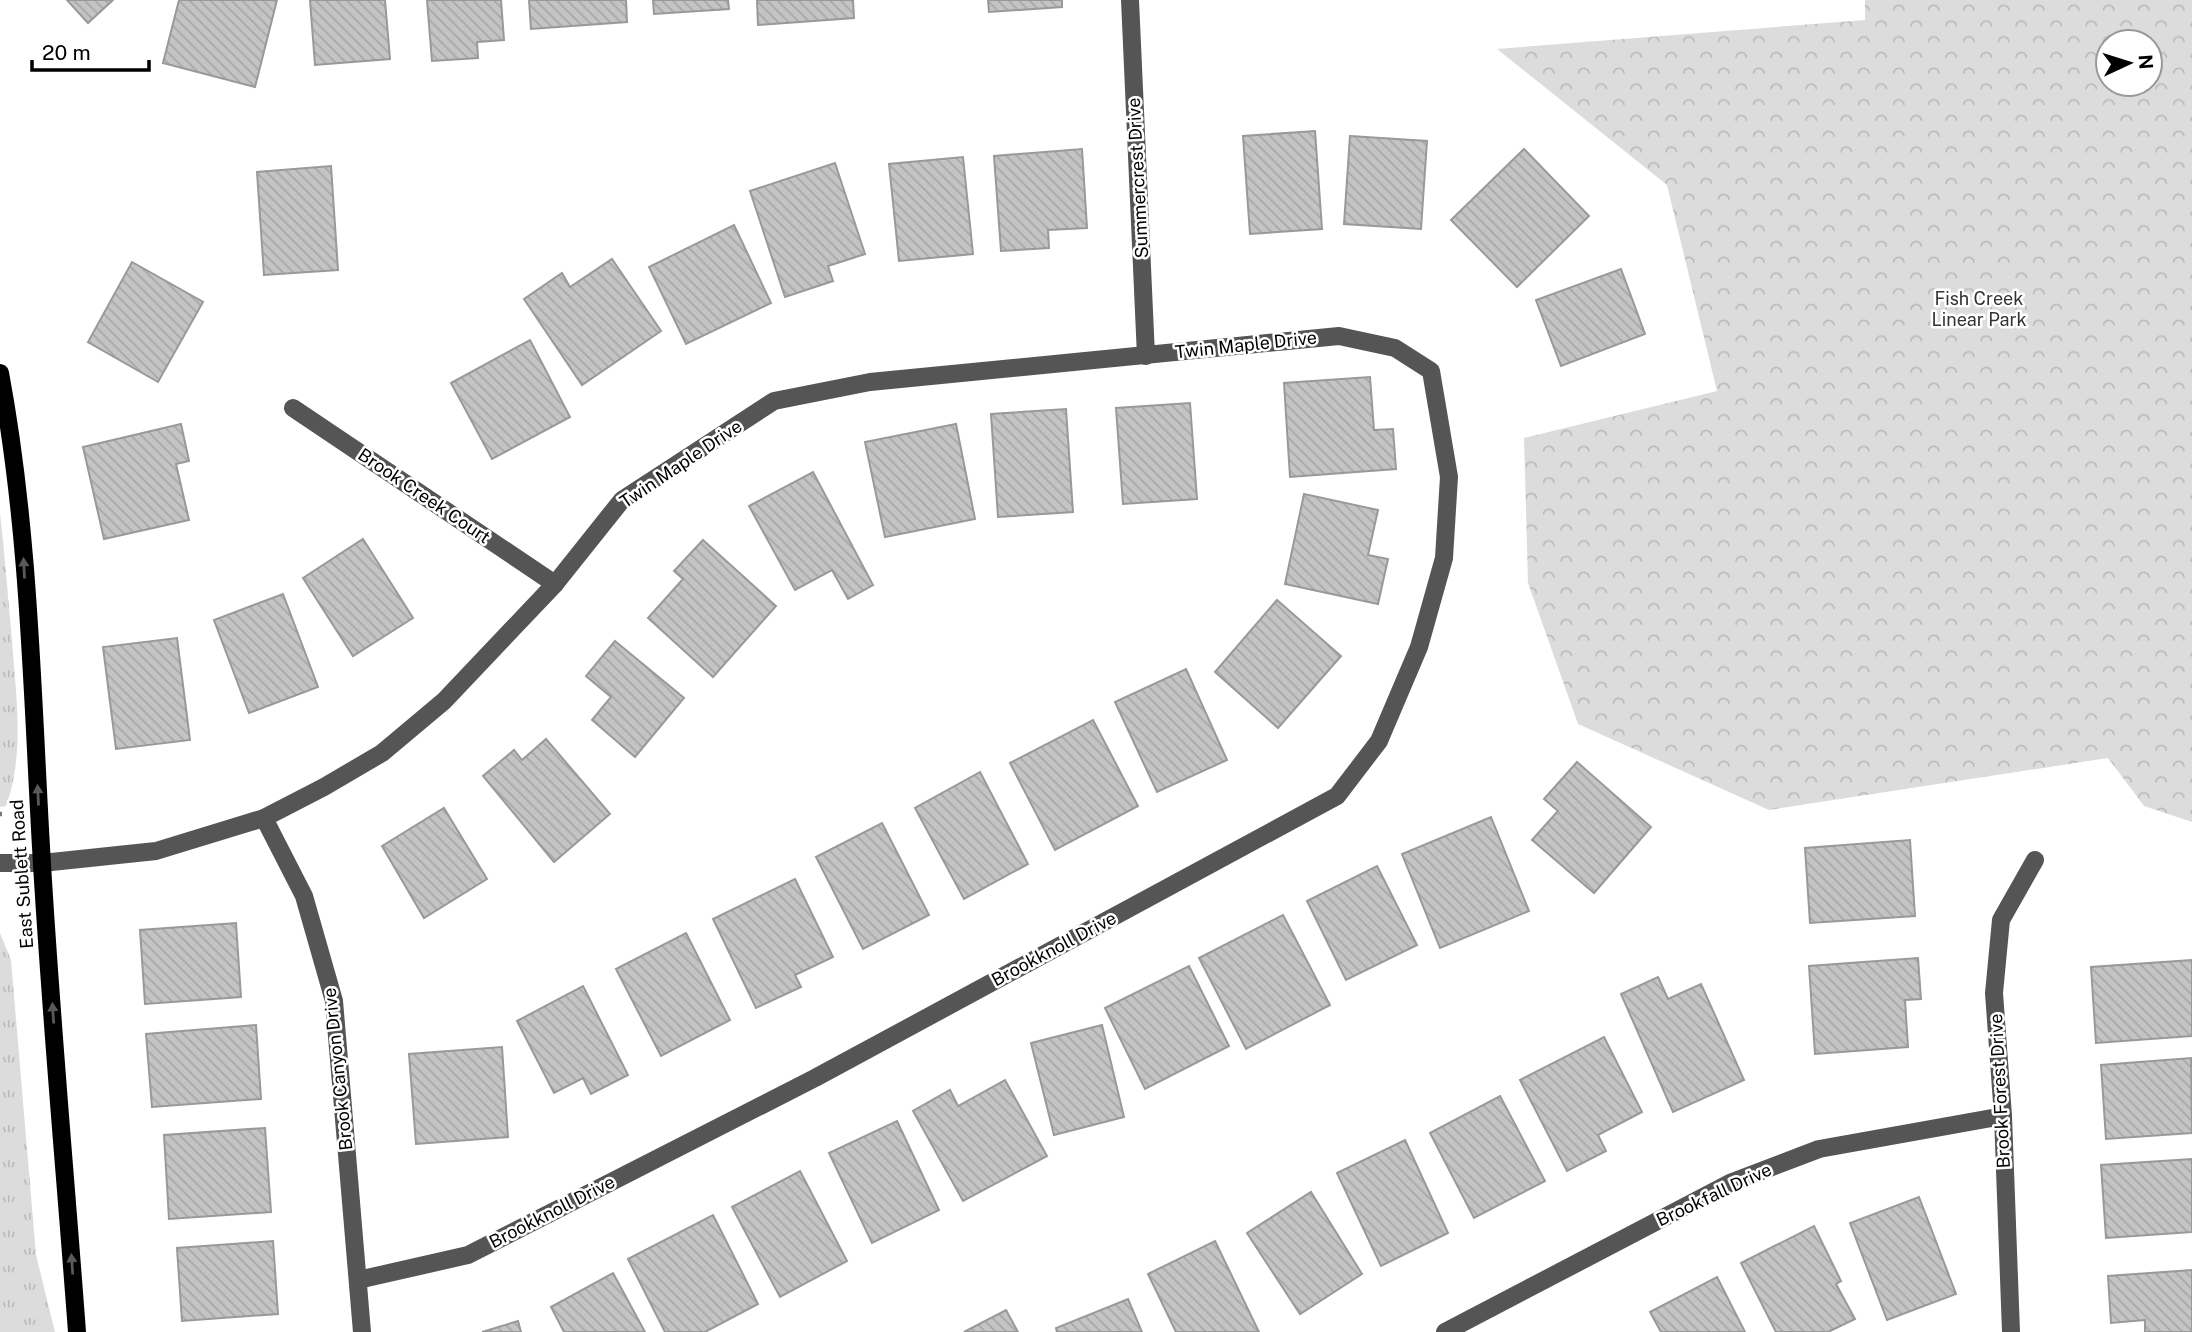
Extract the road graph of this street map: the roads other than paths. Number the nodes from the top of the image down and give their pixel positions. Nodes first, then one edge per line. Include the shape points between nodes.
1 (1130, 0) edge
2 (1146, 356) junction
3 (1431, 371) joint
4 (0, 373) edge
5 (293, 408) dead end
6 (555, 584) junction
7 (264, 818) junction
8 (2035, 860) dead end
9 (0, 863) edge
10 (42, 863) junction
11 (2003, 1116) junction
12 (358, 1280) junction
13 (77, 1332) edge
14 (362, 1332) edge
15 (1445, 1332) edge
16 (2011, 1332) edge

1 - 2 street, Summercrest Drive
2 - 3 street, Twin Maple Drive via 1339,336 1395,348
2 - 6 street, Twin Maple Drive via 870,382 774,401 622,500
3 - 12 street, Brookknoll Drive via 1449,477 1444,558 1419,646 1379,741 1337,796 815,1078 468,1255
10 -> 4 main road, East Sublett Road via 22,535
5 - 6 street, Brook Creek Court
6 - 7 street, Twin Maple Drive via 443,701 382,753
7 - 10 street, Twin Maple Drive via 156,851
7 - 12 street, Brook Canyon Drive via 304,896 334,1001
8 - 11 street, Brook Forest Drive via 2001,920 1994,993
9 - 10 street, Twin Maple Drive
13 -> 10 main road, East Sublett Road
11 - 15 street, Brookfall Drive via 1819,1149 1730,1183
11 - 16 street, Brook Forest Drive
12 - 14 street, Brook Canyon Drive

